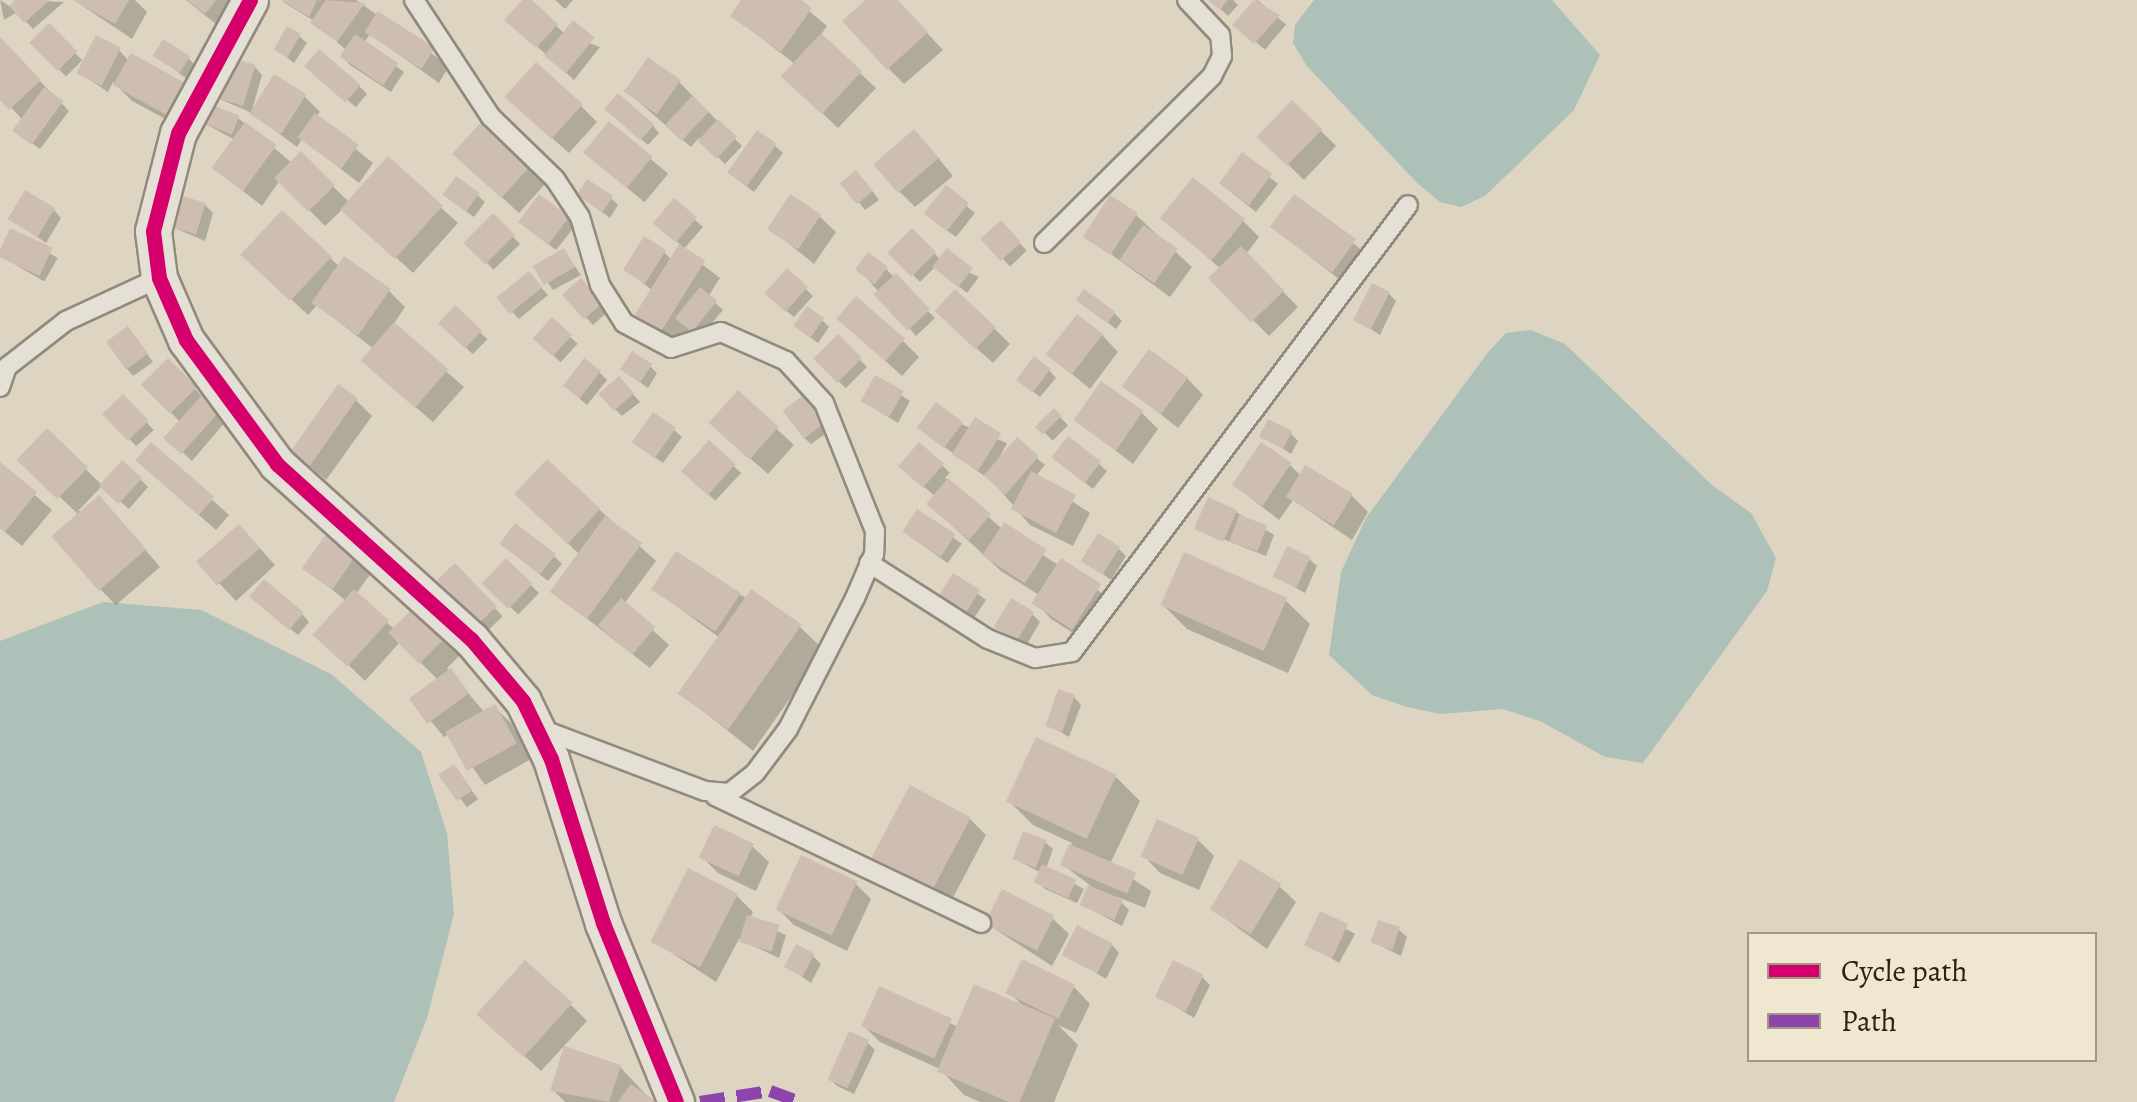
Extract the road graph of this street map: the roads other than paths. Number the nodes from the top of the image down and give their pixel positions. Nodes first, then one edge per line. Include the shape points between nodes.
1 (250, 0) edge
2 (414, 0) edge
3 (1187, 0) edge
4 (1408, 205) dead end
5 (1044, 243) dead end
6 (159, 278) junction
7 (0, 386) edge
8 (869, 563) junction
9 (536, 727) junction
10 (705, 792) junction
11 (981, 922) dead end
12 (676, 1102) edge

1 - 6 street via 173,148 153,231
2 - 8 lane via 491,117 556,179 572,204 600,285 624,324 671,348 721,332 744,338 786,362 824,404 875,530
3 - 5 lane via 1220,35 1222,56 1212,76
4 - 8 lane via 1072,652 1035,658 988,639
6 - 7 lane via 66,321 7,367
6 - 9 street via 186,340 277,464 471,640 523,701
8 - 10 lane via 788,729 755,773 729,793
9 - 10 lane
9 - 12 street via 603,923
10 - 11 lane

